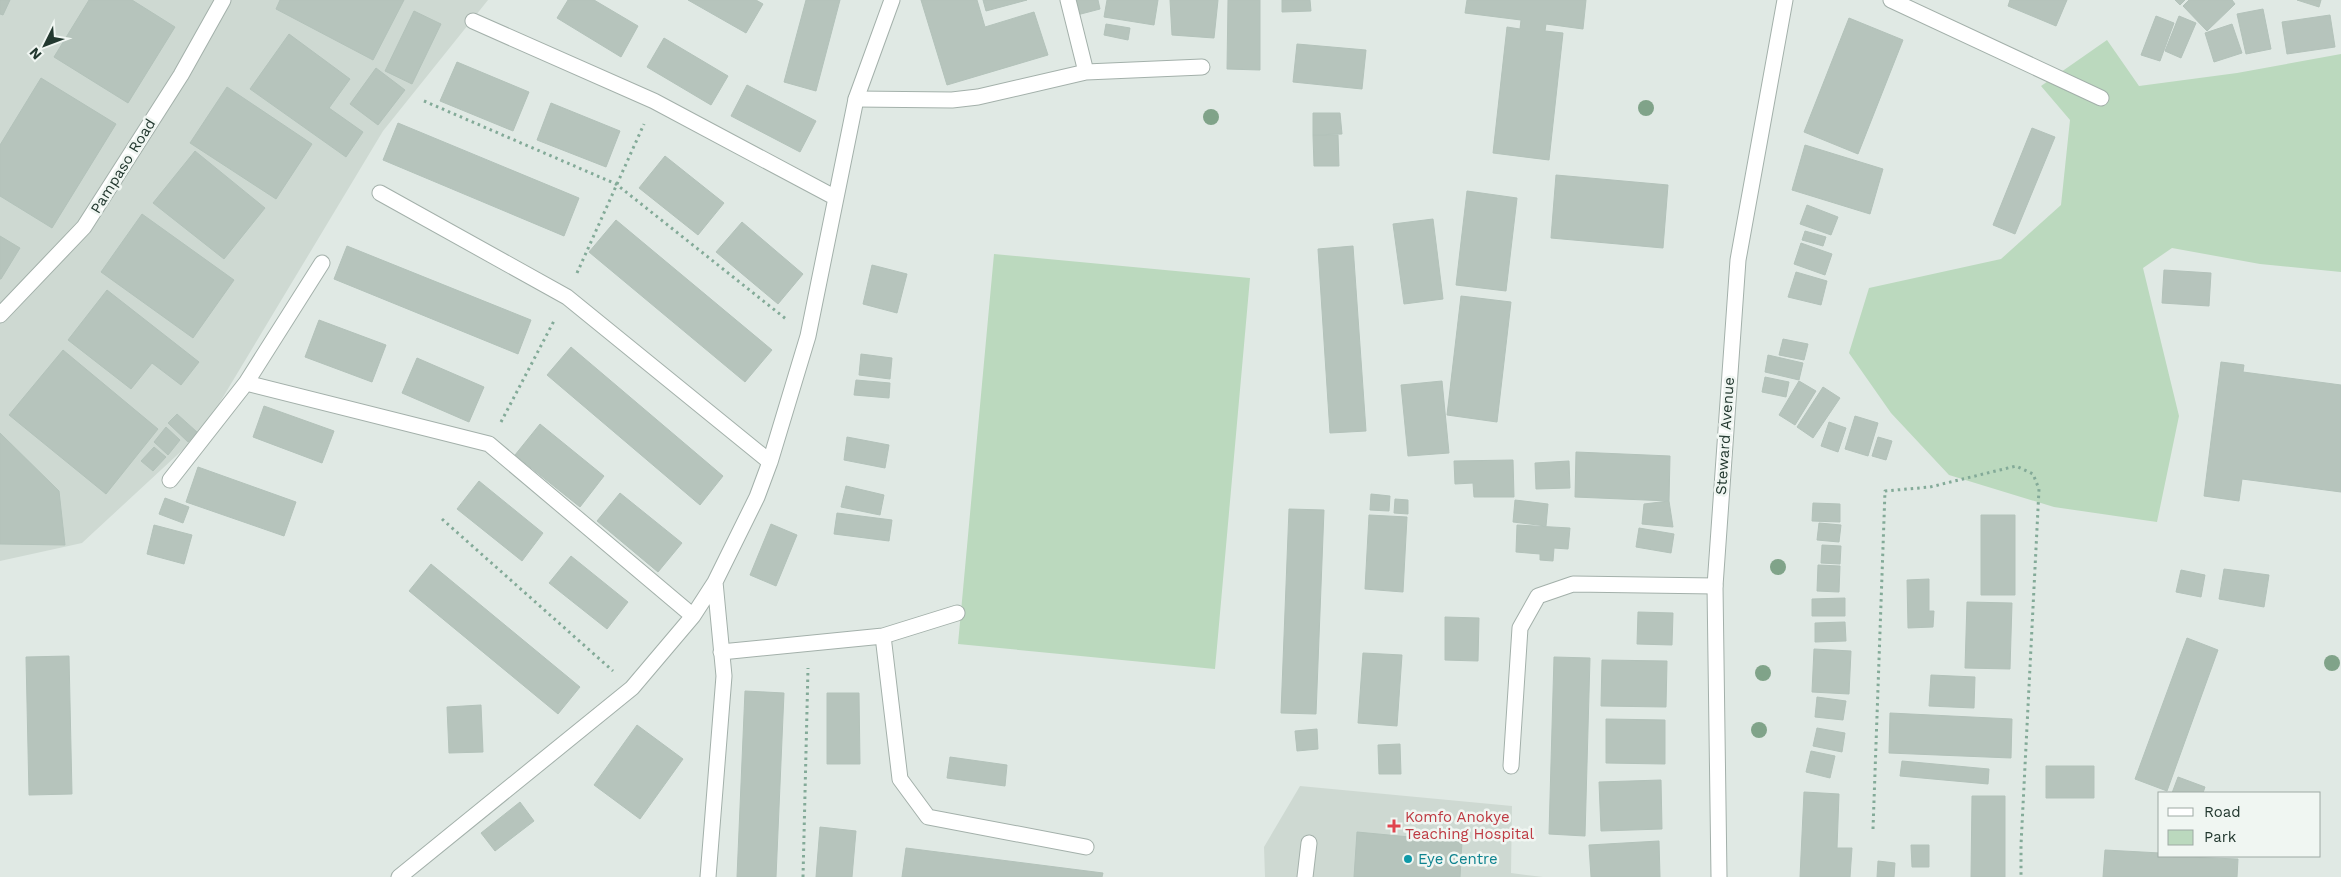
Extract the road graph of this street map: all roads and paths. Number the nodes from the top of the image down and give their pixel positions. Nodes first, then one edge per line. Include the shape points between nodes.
1 (223, 0) edge
2 (892, 0) edge
3 (1068, 0) edge
4 (1785, 0) edge
5 (1891, 0) edge
6 (473, 21) dead end
7 (1202, 67) dead end
8 (1086, 72) junction
9 (2101, 98) dead end
10 (856, 99) junction
11 (424, 101) dead end
12 (654, 101) junction
13 (616, 184) junction
14 (380, 192) dead end
15 (836, 198) junction
16 (322, 263) dead end
17 (567, 296) junction
18 (0, 315) edge
19 (808, 336) junction
20 (246, 383) junction
21 (490, 444) junction
22 (770, 462) junction
23 (170, 480) dead end
24 (442, 519) dead end
25 (715, 582) junction
26 (1715, 586) junction
27 (957, 613) dead end
28 (693, 616) junction
29 (883, 636) junction
30 (808, 643) junction
31 (721, 652) junction
32 (632, 688) junction
33 (1511, 766) dead end
34 (1873, 829) dead end
35 (1309, 844) dead end
36 (1086, 847) dead end
37 (399, 877) edge
38 (708, 877) edge
39 (803, 877) edge
40 (1305, 877) edge
41 (1720, 877) edge
42 (2021, 877) edge

1 - 18 street, Pampaso Road via 181,75 84,227
2 - 10 street
3 - 8 street
4 - 26 street, Steward Avenue via 1738,260
5 - 9 street
6 - 12 street
7 - 8 street
8 - 10 street via 978,97 952,100
10 - 15 street
11 - 13 path
12 - 13 path
12 - 15 street
13 - 17 path
13 - 19 path
14 - 17 street
15 - 19 street
16 - 20 street
17 - 21 path
17 - 22 street
19 - 22 street
20 - 21 street
20 - 23 street
21 - 28 street
22 - 25 street via 757,497
24 - 32 path
25 - 28 street
25 - 31 street
26 - 33 street via 1573,584 1538,596 1520,628
26 - 41 street, Steward Avenue
27 - 29 street
28 - 32 street
29 - 30 street
29 - 36 street via 900,779 928,817
30 - 31 street
30 - 39 path
31 - 38 street via 724,676
32 - 37 street
34 - 42 path via 1885,491 1930,487 2016,466 2032,474 2039,489
35 - 40 street

